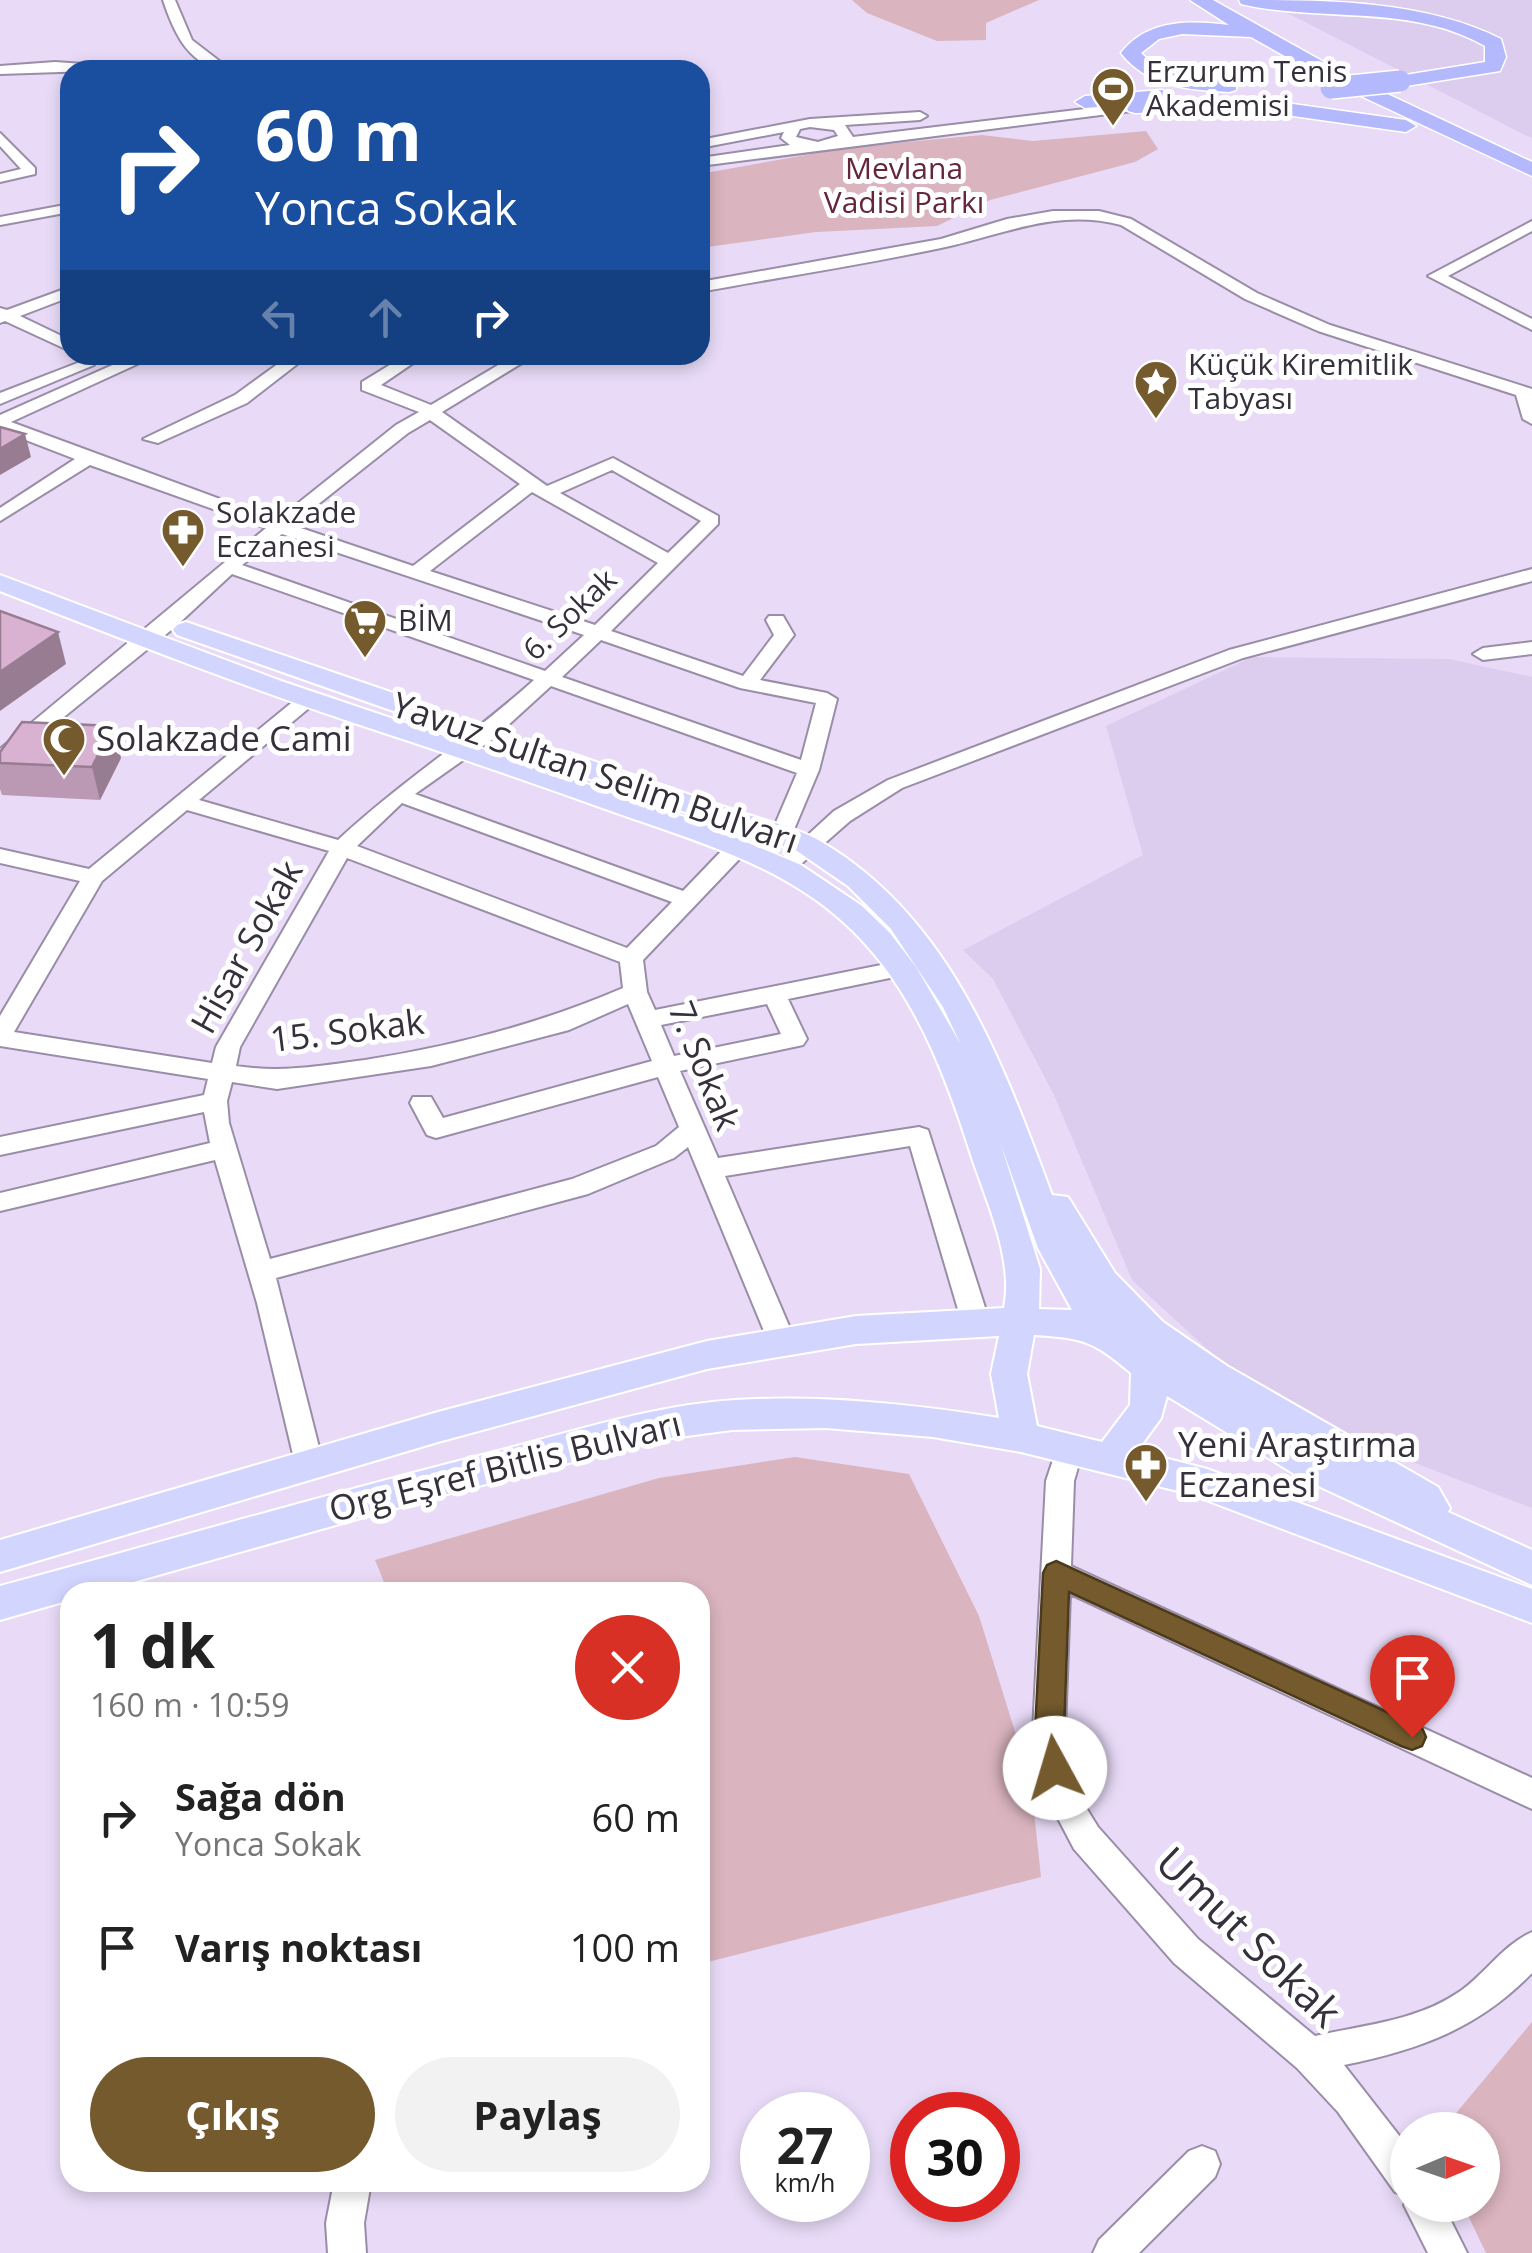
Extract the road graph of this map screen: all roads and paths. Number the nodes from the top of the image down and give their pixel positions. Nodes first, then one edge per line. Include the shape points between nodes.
1 (170, 0) edge
2 (1178, 0) edge
3 (1199, 0) edge
4 (1227, 0) edge
5 (1248, 0) edge
6 (1332, 28) dead end
7 (1268, 38) junction
8 (209, 60) edge
9 (60, 66) edge
10 (0, 70) edge
11 (1395, 78) junction
12 (1289, 85) junction
13 (1330, 85) junction
14 (1085, 102) junction
15 (1135, 107) junction
16 (820, 123) junction
17 (794, 127) junction
18 (0, 137) edge
19 (710, 142) edge
20 (839, 143) junction
21 (809, 146) junction
22 (1487, 150) junction
23 (1532, 154) edge
24 (710, 161) edge
25 (1532, 170) edge
26 (0, 178) edge
27 (60, 211) edge
28 (3, 225) edge
29 (1532, 226) edge
30 (710, 285) edge
31 (60, 296) edge
32 (2, 316) edge
33 (1532, 324) edge
34 (60, 342) edge
35 (79, 365) edge
36 (127, 365) edge
37 (287, 365) edge
38 (401, 365) edge
39 (510, 365) edge
40 (1531, 394) edge
41 (0, 399) edge
42 (428, 413) junction
43 (1532, 420) edge
44 (0, 422) edge
45 (152, 439) dead end
46 (88, 459) junction
47 (539, 488) junction
48 (0, 516) edge
49 (282, 528) junction
50 (0, 559) edge
51 (670, 561) junction
52 (228, 567) junction
53 (417, 572) junction
54 (1532, 575) edge
55 (0, 582) edge
56 (776, 620) dead end
57 (158, 631) junction
58 (600, 632) junction
59 (1532, 648) edge
60 (1483, 654) dead end
61 (546, 680) junction
62 (747, 684) junction
63 (308, 699) junction
64 (476, 742) junction
65 (0, 758) edge
66 (810, 770) junction
67 (399, 795) junction
68 (185, 803) junction
69 (794, 840) junction
70 (738, 846) junction
71 (342, 848) junction
72 (0, 856) edge
73 (784, 866) junction
74 (93, 877) junction
75 (687, 900) junction
76 (630, 958) junction
77 (901, 969) junction
78 (635, 992) junction
79 (773, 992) junction
80 (646, 1020) junction
81 (0, 1037) edge
82 (666, 1066) junction
83 (220, 1071) junction
84 (215, 1100) junction
85 (422, 1103) dead end
86 (692, 1130) junction
87 (0, 1146) edge
88 (224, 1149) junction
89 (709, 1169) junction
90 (1031, 1183) junction
91 (0, 1202) edge
92 (261, 1272) junction
93 (1019, 1321) junction
94 (976, 1323) junction
95 (1111, 1336) junction
96 (782, 1340) junction
97 (1149, 1368) junction
98 (1021, 1437) junction
99 (1068, 1450) junction
100 (1111, 1458) junction
101 (310, 1467) junction
102 (1443, 1529) junction
103 (0, 1556) edge
104 (1532, 1568) edge
105 (1056, 1573) junction
106 (78, 1582) edge
107 (60, 1587) edge
108 (0, 1604) edge
109 (1532, 1606) edge
110 (1532, 1794) edge
111 (1532, 1950) edge
112 (1310, 2055) junction
113 (1390, 2154) edge
114 (1202, 2164) dead end
115 (350, 2192) edge
116 (1432, 2222) edge
117 (346, 2253) edge
118 (1112, 2253) edge
119 (1448, 2253) edge

1 - 8 street via 179,34
2 - 14 highway via 1174,13 1124,36 1117,54 1120,73 1110,91
3 - 7 highway
4 - 23 highway
5 - 11 highway via 1423,12 1459,22 1494,44 1493,67
6 - 11 highway via 1366,17 1416,18 1466,34 1476,46 1464,64
7 - 12 highway via 1211,29 1163,31 1138,40 1131,53 1149,70 1186,81
7 - 22 highway
9 - 10 street
11 - 13 highway, bridge
12 - 13 highway
12 - 14 highway
13 - 15 highway
14 - 16 street
15 - 20 street
15 - 22 highway via 1228,104 1331,112
16 - 17 street
16 - 20 street via 843,130
17 - 19 street
17 - 21 street via 788,138
18 - 26 street via 30,171
20 - 21 street
21 - 24 street
22 - 25 highway
27 - 28 street
29 - 33 street via 1436,276
30 - 40 street via 944,243 1012,222 1099,215 1126,222 1251,296 1324,328
31 - 32 street
32 - 34 street
35 - 41 street
36 - 44 street
37 - 45 street via 241,398
38 - 42 street via 368,386
39 - 42 street
40 - 43 street via 1522,403
42 - 47 street
42 - 49 street
44 - 46 street
46 - 48 street
46 - 49 street
47 - 51 street
47 - 51 street, 6. Sokak via 613,463 712,520
47 - 53 street
49 - 52 street
49 - 53 street
50 - 57 main road, Yavuz Sultan Selim Bulvarı
51 - 58 street, 6. Sokak
52 - 57 street
52 - 61 street
53 - 58 street
54 - 69 street via 1236,654 896,784
55 - 57 main road, Yavuz Sultan Selim Bulvarı
56 - 62 street via 784,635
57 - 63 main road, Yavuz Sultan Selim Bulvarı
57 - 64 main road, Yavuz Sultan Selim Bulvarı
57 - 65 street
58 - 61 street, 6. Sokak
58 - 62 street
59 - 60 street
61 - 64 street, 6. Sokak
61 - 66 street
62 - 66 street via 827,698
63 - 64 main road, Yavuz Sultan Selim Bulvarı
63 - 68 street
64 - 67 street, Hisar Sokak
64 - 69 main road, Yavuz Sultan Selim Bulvarı
64 - 70 main road, Yavuz Sultan Selim Bulvarı
66 - 69 street
67 - 71 street, Hisar Sokak
67 - 75 street
68 - 71 street
68 - 74 street
69 - 73 street
69 - 90 main road, Yavuz Sultan Selim Bulvarı via 858,880 921,946 979,1048
70 - 73 main road, Yavuz Sultan Selim Bulvarı
70 - 75 street
71 - 76 street
71 - 83 street, Hisar Sokak
72 - 74 street
73 - 77 main road, Yavuz Sultan Selim Bulvarı via 852,914
74 - 81 street
75 - 76 street
76 - 78 street, 7. Sokak
77 - 79 street
77 - 93 main road, Yavuz Sultan Selim Bulvarı via 951,1060 999,1193 1023,1269
78 - 80 street, 7. Sokak
78 - 83 street, 15. Sokak via 561,1024 431,1058 277,1080
79 - 80 street
79 - 82 street via 795,1039
80 - 82 street, 7. Sokak
81 - 83 street, 15. Sokak
82 - 85 street via 436,1129
82 - 86 street, 7. Sokak
83 - 84 street, Hisar Sokak
84 - 87 street
84 - 88 street, Hisar Sokak
86 - 89 street, 7. Sokak
86 - 92 street via 665,1152 578,1187
88 - 91 street
88 - 92 street, Hisar Sokak
89 - 94 street via 919,1136
89 - 96 street, 7. Sokak
90 - 95 main road, Yavuz Sultan Selim Bulvarı via 1076,1290
90 - 102 main road via 1053,1201 1103,1282 1150,1332 1425,1498
92 - 101 street, Hisar Sokak
93 - 94 main road
93 - 95 main road via 1072,1324
93 - 98 main road via 1009,1374
94 - 96 main road
95 - 97 main road
96 - 101 main road via 644,1370
97 - 100 main road via 1148,1408
97 - 102 main road via 1314,1467
98 - 99 main road
98 - 106 main road, Org Eşref Bitlis Bulvarı via 826,1413 683,1421 439,1480
99 - 100 main road
99 - 105 street, Umut Sokak
100 - 109 main road via 1251,1499
101 - 103 main road
102 - 104 main road
105 - 110 street
105 - 112 street, Umut Sokak via 1049,1732 1068,1807 1086,1838 1186,1950
107 - 108 main road, Org Eşref Bitlis Bulvarı
111 - 112 street via 1461,2012
112 - 113 street, Umut Sokak
114 - 118 street
115 - 117 street
116 - 119 street

